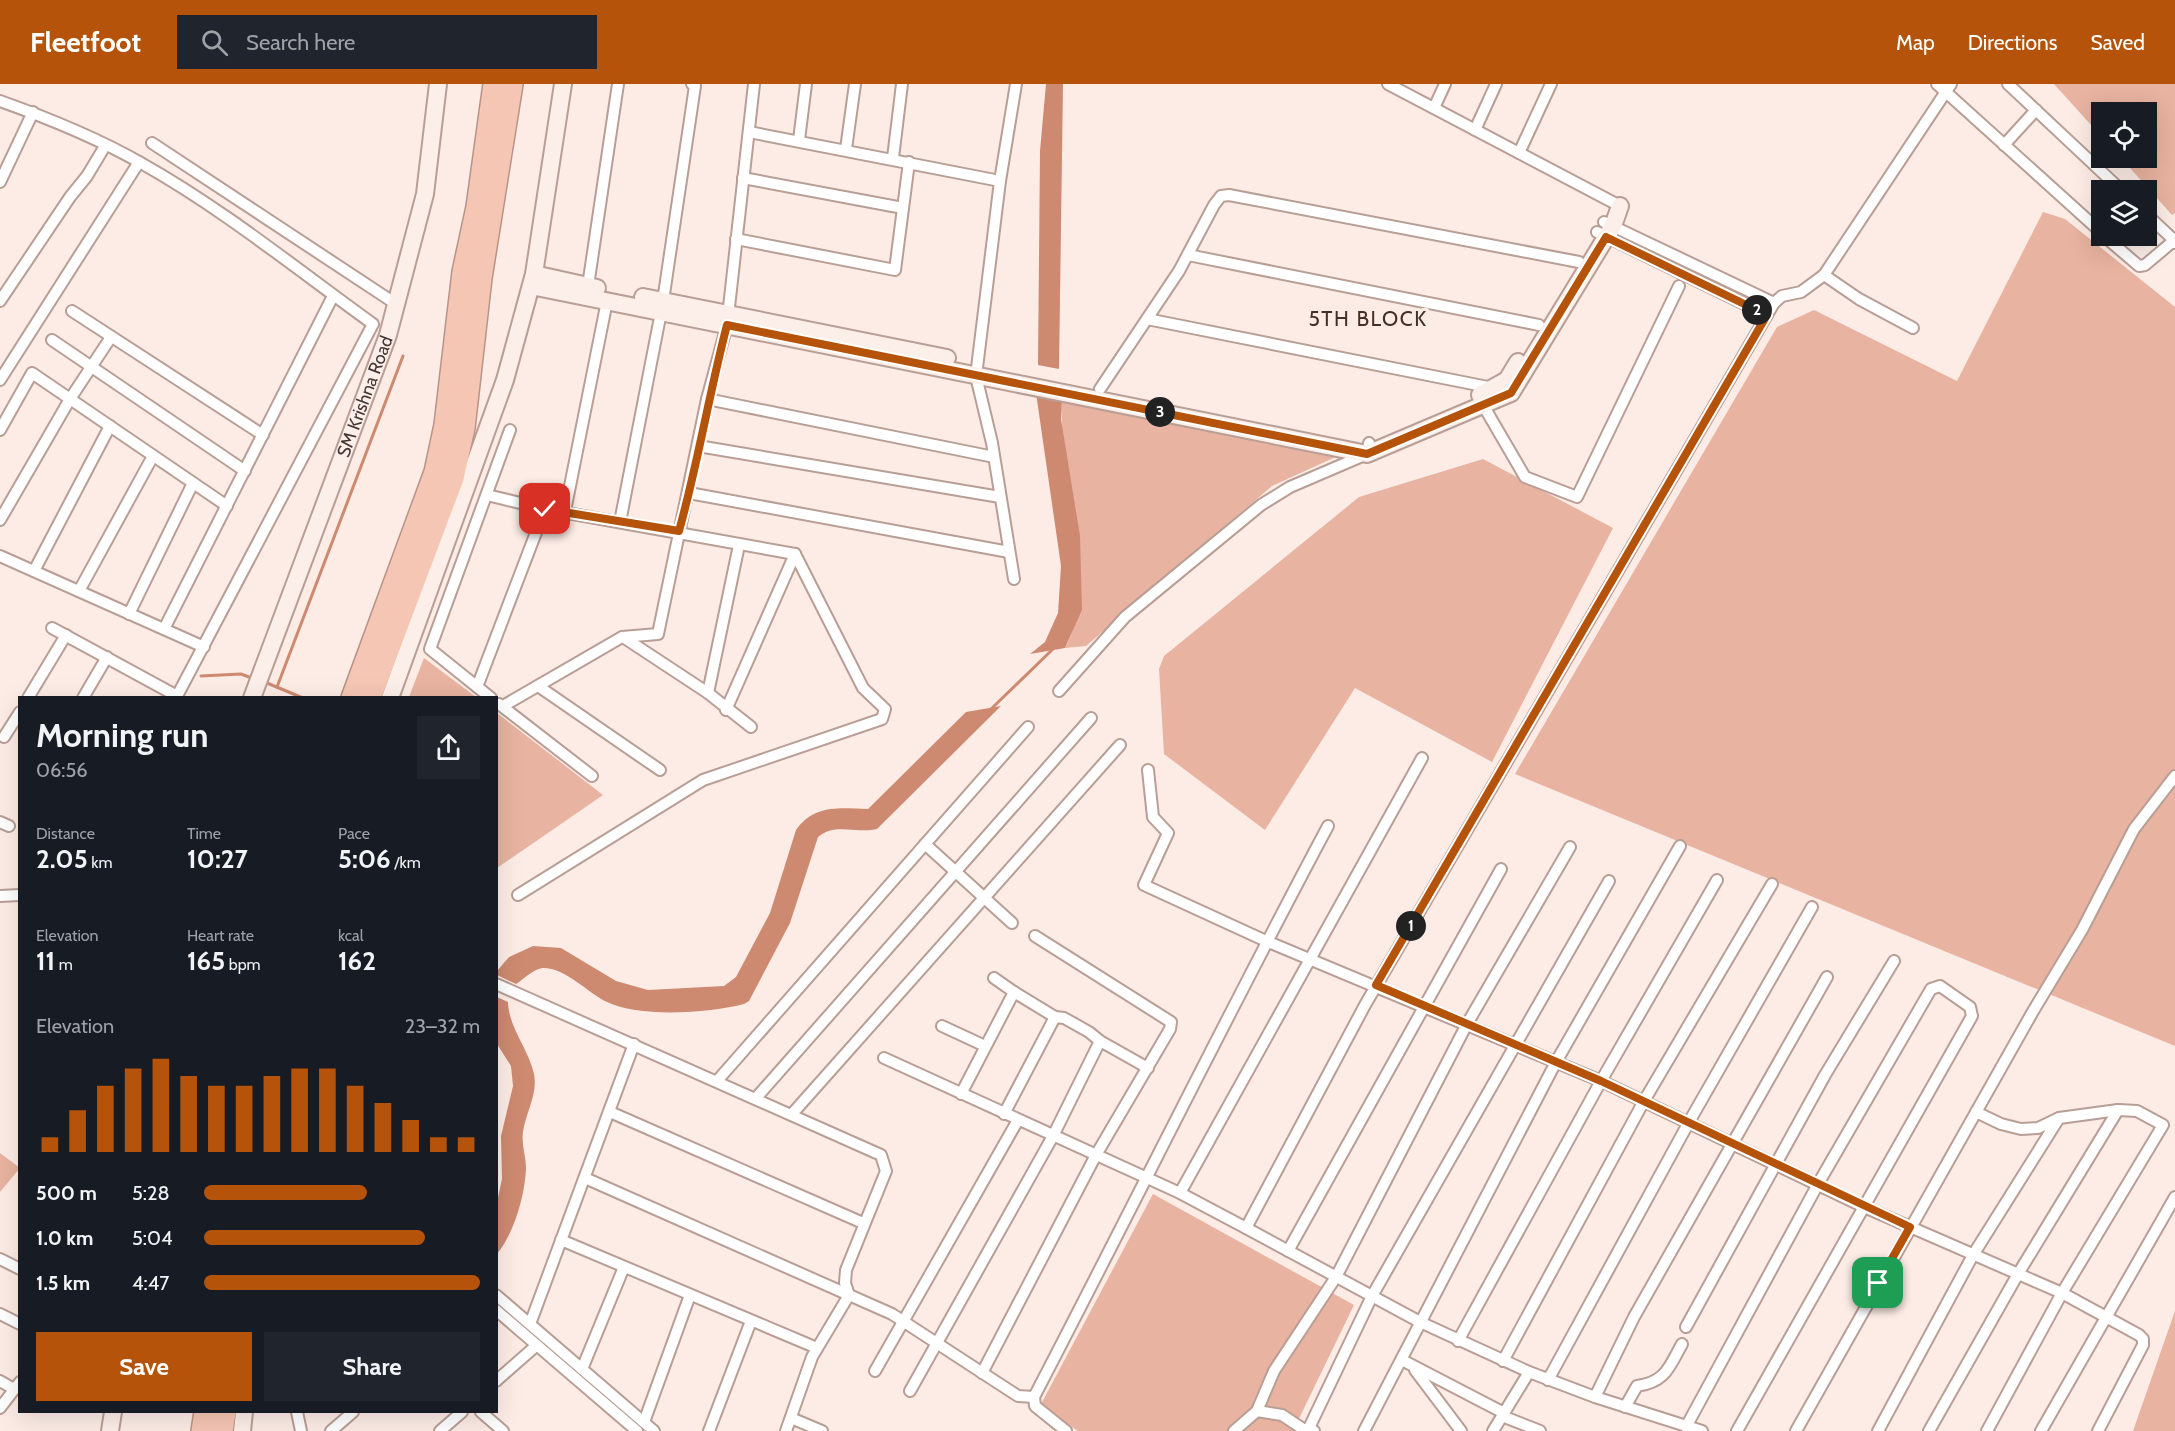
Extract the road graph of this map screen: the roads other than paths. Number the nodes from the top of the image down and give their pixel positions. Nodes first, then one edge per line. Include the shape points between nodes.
1 (438, 84) edge
2 (494, 84) edge
3 (512, 84) edge
4 (563, 84) edge
5 (618, 84) edge
6 (692, 84) edge
7 (754, 84) edge
8 (806, 84) edge
9 (855, 84) edge
10 (902, 84) edge
11 (1016, 84) edge
12 (1389, 84) edge
13 (1444, 84) edge
14 (1496, 84) edge
15 (1551, 84) edge
16 (2008, 84) edge
17 (1944, 87) edge
18 (0, 100) edge
19 (1434, 108) junction
20 (2036, 110) junction
21 (33, 112) junction
22 (1475, 130) junction
23 (749, 132) junction
24 (799, 140) junction
25 (152, 144) dead end
26 (2004, 145) junction
27 (105, 146) junction
28 (846, 149) junction
29 (1519, 153) junction
30 (893, 158) junction
31 (139, 162) junction
32 (909, 162) junction
33 (743, 178) junction
34 (2110, 180) edge
35 (1000, 181) junction
36 (0, 182) edge
37 (1620, 206) joint
38 (903, 208) junction
39 (2091, 223) edge
40 (2157, 225) edge
41 (1605, 229) junction
42 (480, 236) junction
43 (736, 239) junction
44 (2175, 242) edge
45 (2116, 246) edge
46 (1188, 255) junction
47 (1579, 262) junction
48 (1824, 275) junction
49 (532, 280) junction
50 (588, 286) junction
51 (1680, 286) dead end
52 (333, 296) junction
53 (0, 301) edge
54 (607, 301) junction
55 (1774, 303) junction
56 (396, 304) junction
57 (662, 306) junction
58 (72, 312) dead end
59 (1767, 315) junction
60 (727, 319) junction
61 (1148, 319) junction
62 (1539, 326) junction
63 (1914, 328) dead end
64 (111, 337) junction
65 (52, 340) dead end
66 (92, 367) junction
67 (977, 370) junction
68 (0, 380) edge
69 (1494, 388) junction
70 (1100, 389) junction
71 (1511, 393) junction
72 (70, 399) junction
73 (707, 399) junction
74 (1483, 405) junction
75 (110, 426) junction
76 (510, 429) dead end
77 (0, 430) edge
78 (263, 435) junction
79 (699, 446) junction
80 (1368, 449) junction
81 (153, 456) junction
82 (994, 457) junction
83 (245, 471) junction
84 (193, 483) junction
85 (689, 493) junction
86 (487, 495) junction
87 (1000, 497) junction
88 (227, 506) junction
89 (545, 509) junction
90 (565, 511) junction
91 (0, 520) edge
92 (620, 522) junction
93 (679, 531) junction
94 (739, 545) junction
95 (1009, 552) junction
96 (795, 554) junction
97 (0, 556) edge
98 (34, 571) junction
99 (1014, 579) dead end
100 (79, 591) junction
101 (129, 614) junction
102 (52, 628) dead end
103 (164, 629) junction
104 (66, 635) junction
105 (622, 637) junction
106 (204, 647) junction
107 (388, 652) junction
108 (107, 657) junction
109 (538, 686) junction
110 (477, 687) junction
111 (1059, 691) dead end
112 (708, 693) junction
113 (29, 696) edge
114 (84, 696) edge
115 (174, 696) edge
116 (177, 696) edge
117 (253, 696) edge
118 (354, 696) edge
119 (371, 696) edge
120 (390, 696) edge
121 (488, 696) edge
122 (500, 704) edge
123 (726, 710) junction
124 (18, 715) edge
125 (1091, 718) dead end
126 (751, 727) dead end
127 (1028, 727) dead end
128 (4, 737) dead end
129 (1120, 745) dead end
130 (1422, 758) dead end
131 (660, 770) dead end
132 (1148, 770) dead end
133 (592, 776) dead end
134 (2175, 776) edge
135 (1328, 826) dead end
136 (925, 844) junction
137 (1680, 846) dead end
138 (1570, 847) dead end
139 (1501, 869) dead end
140 (956, 872) junction
141 (1718, 880) dead end
142 (1609, 881) dead end
143 (1772, 884) dead end
144 (18, 895) edge
145 (518, 895) dead end
146 (0, 896) edge
147 (985, 898) junction
148 (1812, 907) dead end
149 (1012, 923) dead end
150 (1035, 936) dead end
151 (1266, 941) junction
152 (1311, 959) junction
153 (1894, 962) dead end
154 (1827, 976) dead end
155 (994, 978) dead end
156 (498, 985) edge
157 (1376, 985) junction
158 (1014, 992) junction
159 (1424, 1005) junction
160 (1055, 1017) junction
161 (1467, 1024) junction
162 (942, 1026) dead end
163 (1100, 1041) junction
164 (634, 1044) junction
165 (1517, 1045) junction
166 (985, 1046) junction
167 (885, 1058) dead end
168 (1556, 1062) junction
169 (1148, 1068) junction
170 (717, 1081) junction
171 (1601, 1081) junction
172 (961, 1094) junction
173 (756, 1098) junction
174 (1644, 1101) junction
175 (2118, 1110) junction
176 (610, 1112) junction
177 (1976, 1112) junction
178 (792, 1114) junction
179 (1004, 1114) junction
180 (2059, 1118) junction
181 (1018, 1120) junction
182 (1689, 1122) junction
183 (1053, 1136) junction
184 (1732, 1142) junction
185 (1096, 1155) junction
186 (1775, 1163) junction
187 (585, 1178) junction
188 (1148, 1179) junction
189 (1818, 1184) junction
190 (1180, 1193) junction
191 (2175, 1197) edge
192 (1862, 1206) junction
193 (863, 1223) junction
194 (1910, 1227) junction
195 (1246, 1228) junction
196 (561, 1240) junction
197 (1288, 1251) junction
198 (1973, 1256) junction
199 (0, 1259) edge
200 (624, 1267) junction
201 (18, 1268) edge
202 (2018, 1274) junction
203 (1336, 1277) junction
204 (2062, 1293) junction
205 (690, 1295) junction
206 (849, 1295) junction
207 (1372, 1296) junction
208 (498, 1301) edge
209 (0, 1314) edge
210 (2106, 1315) junction
211 (752, 1321) junction
212 (903, 1322) junction
213 (1420, 1322) junction
214 (18, 1323) edge
215 (530, 1324) junction
216 (1686, 1326) dead end
217 (1458, 1341) junction
218 (937, 1344) junction
219 (1682, 1344) dead end
220 (537, 1345) junction
221 (817, 1348) junction
222 (1402, 1360) junction
223 (1503, 1361) junction
224 (1413, 1367) junction
225 (582, 1369) junction
226 (875, 1371) dead end
227 (982, 1372) junction
228 (1529, 1372) junction
229 (498, 1379) edge
230 (1548, 1380) junction
231 (0, 1381) edge
232 (17, 1385) edge
233 (910, 1391) dead end
234 (1034, 1397) junction
235 (1595, 1397) junction
236 (1625, 1407) junction
237 (0, 1408) edge
238 (1257, 1411) junction
239 (113, 1413) edge
240 (205, 1413) edge
241 (225, 1413) edge
242 (244, 1413) edge
243 (297, 1413) edge
244 (352, 1413) edge
245 (461, 1413) edge
246 (482, 1413) edge
247 (1503, 1414) junction
248 (791, 1418) junction
249 (640, 1427) edge
250 (1686, 1427) junction
251 (1312, 1430) edge
252 (110, 1431) edge
253 (202, 1431) edge
254 (222, 1431) edge
255 (242, 1431) edge
256 (301, 1431) edge
257 (331, 1431) edge
258 (440, 1431) edge
259 (503, 1431) edge
260 (654, 1431) edge
261 (709, 1431) edge
262 (786, 1431) edge
263 (822, 1431) edge
264 (1066, 1431) edge
265 (1234, 1431) edge
266 (1364, 1431) edge
267 (1461, 1431) edge
268 (1493, 1431) edge
269 (1540, 1431) edge
270 (1702, 1431) edge
271 (1737, 1431) edge
272 (1797, 1431) edge
273 (1878, 1431) edge
274 (1929, 1431) edge
275 (1987, 1431) edge
276 (2042, 1431) edge
277 (2098, 1431) edge

1 - 56 street, SM Krishna Road via 425,194
2 - 42 highway
3 - 42 highway
4 - 49 street
5 - 50 street
6 - 57 street via 695,86
7 - 23 street
8 - 24 street
9 - 28 street
10 - 30 street
11 - 35 street
12 - 19 street
13 - 19 street
14 - 22 street
15 - 29 street
16 - 20 street
17 - 26 street
17 - 48 street
18 - 21 street
19 - 22 street
20 - 26 street
20 - 34 street
21 - 27 street
21 - 36 street
22 - 29 street
23 - 24 street
23 - 33 street
24 - 28 street
25 - 56 street
26 - 39 street
27 - 31 street
27 - 53 street
28 - 30 street
29 - 37 street
30 - 32 street
31 - 52 street via 184,189
31 - 68 street
32 - 35 street
32 - 38 street
33 - 38 street
33 - 43 street
35 - 67 street
37 - 41 street
38 - 43 street via 895,270
40 - 44 street
41 - 47 street
41 - 55 street
41 - 59 street
41 - 71 street
42 - 107 highway via 481,278 464,428 453,478
43 - 60 street
44 - 45 street via 2139,266
46 - 47 street via 1214,205 1221,196 1229,195
46 - 61 street
46 - 62 street
47 - 62 street
48 - 55 street via 1801,292 1782,296
48 - 63 street
49 - 50 street
49 - 54 street
49 - 107 street via 505,380
50 - 57 street
51 - 74 street via 1577,497 1525,477
52 - 78 street
52 - 106 street via 373,324
54 - 57 street
54 - 90 street
55 - 59 street
56 - 117 street, SM Krishna Road via 378,364
57 - 60 street
57 - 92 street
58 - 64 street
59 - 157 street
60 - 67 street
60 - 73 street
61 - 69 street
61 - 70 street
62 - 69 street via 1507,380
64 - 66 street
64 - 78 street
65 - 66 street
66 - 72 street
66 - 83 street
67 - 70 street
67 - 80 street
67 - 82 street
69 - 71 street
69 - 80 street
70 - 80 street
71 - 74 street
72 - 75 street
72 - 77 street via 32,373
72 - 91 street
73 - 79 street
73 - 82 street
74 - 80 street
75 - 81 street
75 - 98 street
76 - 86 street
78 - 83 street
79 - 85 street
79 - 87 street
80 - 111 street via 1261,505 1125,617
81 - 84 street
81 - 100 street
82 - 87 street
83 - 88 street
84 - 88 street
84 - 101 street
85 - 93 street
85 - 95 street
86 - 89 street
86 - 110 street via 430,650
87 - 95 street
88 - 103 street
89 - 90 street
89 - 110 street
90 - 92 street
92 - 93 street
93 - 94 street
93 - 105 street via 658,634
94 - 96 street
94 - 112 street
95 - 99 street
96 - 123 street
96 - 145 street via 864,688 885,709 882,719 703,780
97 - 98 street
98 - 100 street
100 - 101 street
101 - 103 street
102 - 104 street
103 - 106 street
104 - 108 street
104 - 113 street
105 - 109 street
105 - 112 street
106 - 116 street
107 - 118 highway
107 - 119 highway
107 - 120 street
108 - 114 street
108 - 115 street
109 - 122 street
109 - 131 street
110 - 121 street
112 - 123 street
122 - 133 street
123 - 126 street
124 - 128 street
125 - 140 street
127 - 136 street
129 - 147 street
130 - 152 street
132 - 151 street via 1153,817 1168,833 1144,885
134 - 177 street via 2134,829 2059,972
135 - 151 street
136 - 140 street
136 - 170 street
137 - 168 street
138 - 161 street
139 - 159 street
140 - 147 street
140 - 173 street
141 - 171 street
142 - 165 street
143 - 174 street
144 - 146 street
147 - 149 street
147 - 178 street
148 - 182 street
150 - 169 street via 1171,1022
151 - 152 street
151 - 188 street
152 - 157 street
152 - 190 street
153 - 186 street
154 - 184 street
155 - 158 street
156 - 164 street
157 - 159 street
157 - 195 street
158 - 160 street
158 - 166 street
159 - 161 street
159 - 197 street
160 - 163 street via 1064,1018
160 - 179 street
161 - 165 street
161 - 203 street
162 - 166 street
163 - 169 street
163 - 183 street
164 - 170 street
164 - 176 street
165 - 168 street
165 - 207 street
166 - 172 street
167 - 172 street
168 - 171 street
168 - 213 street
169 - 185 street
170 - 173 street
171 - 174 street
171 - 217 street
172 - 179 street
173 - 178 street
174 - 182 street
174 - 223 street
175 - 180 street
175 - 202 street
175 - 204 street via 2137,1111 2163,1125
176 - 187 street
176 - 193 street
177 - 180 street via 2021,1129 2038,1128
177 - 194 street
178 - 193 street via 885,1159 886,1171
179 - 181 street
180 - 198 street
181 - 183 street
181 - 212 street
182 - 184 street
182 - 230 street
183 - 185 street
183 - 218 street
184 - 186 street
184 - 235 street
185 - 188 street
185 - 227 street
186 - 189 street
186 - 216 street
187 - 196 street
187 - 206 street
188 - 190 street
188 - 234 street
189 - 192 street
189 - 192 street via 1931,989 1940,986 1970,1007 1972,1016
189 - 250 street
190 - 195 street
191 - 210 street
192 - 194 street
192 - 271 street
193 - 206 street via 846,1270
194 - 198 street
194 - 272 street
195 - 197 street
196 - 200 street
196 - 215 street
197 - 203 street
198 - 202 street
198 - 273 street
199 - 201 street
200 - 205 street
200 - 225 street
202 - 204 street
202 - 274 street
203 - 207 street
203 - 238 street via 1274,1371
204 - 210 street
204 - 275 street
205 - 211 street
205 - 249 street
206 - 212 street
206 - 221 street
207 - 213 street
207 - 251 street
208 - 215 street
208 - 220 street
209 - 214 street
210 - 276 street
210 - 277 street via 2139,1335 2144,1345
211 - 221 street
211 - 261 street
212 - 218 street
212 - 226 street
213 - 217 street
213 - 222 street
215 - 225 street
217 - 223 street
218 - 227 street
218 - 233 street
219 - 236 street via 1664,1376 1637,1386
220 - 229 street
220 - 249 street
221 - 248 street
222 - 224 street
222 - 266 street
223 - 228 street
224 - 247 street
224 - 267 street
225 - 249 street
227 - 234 street via 1018,1396
228 - 230 street
228 - 247 street
230 - 235 street
231 - 232 street
232 - 237 street
234 - 264 street via 1035,1406
235 - 236 street
236 - 250 street
238 - 251 street via 1282,1415 1303,1429
238 - 265 street
239 - 252 street
240 - 253 highway
241 - 254 highway
242 - 255 street
243 - 256 street
244 - 257 street
245 - 258 street
246 - 259 street
247 - 268 street
247 - 269 street
248 - 262 street
248 - 263 street
249 - 260 street
250 - 270 street

